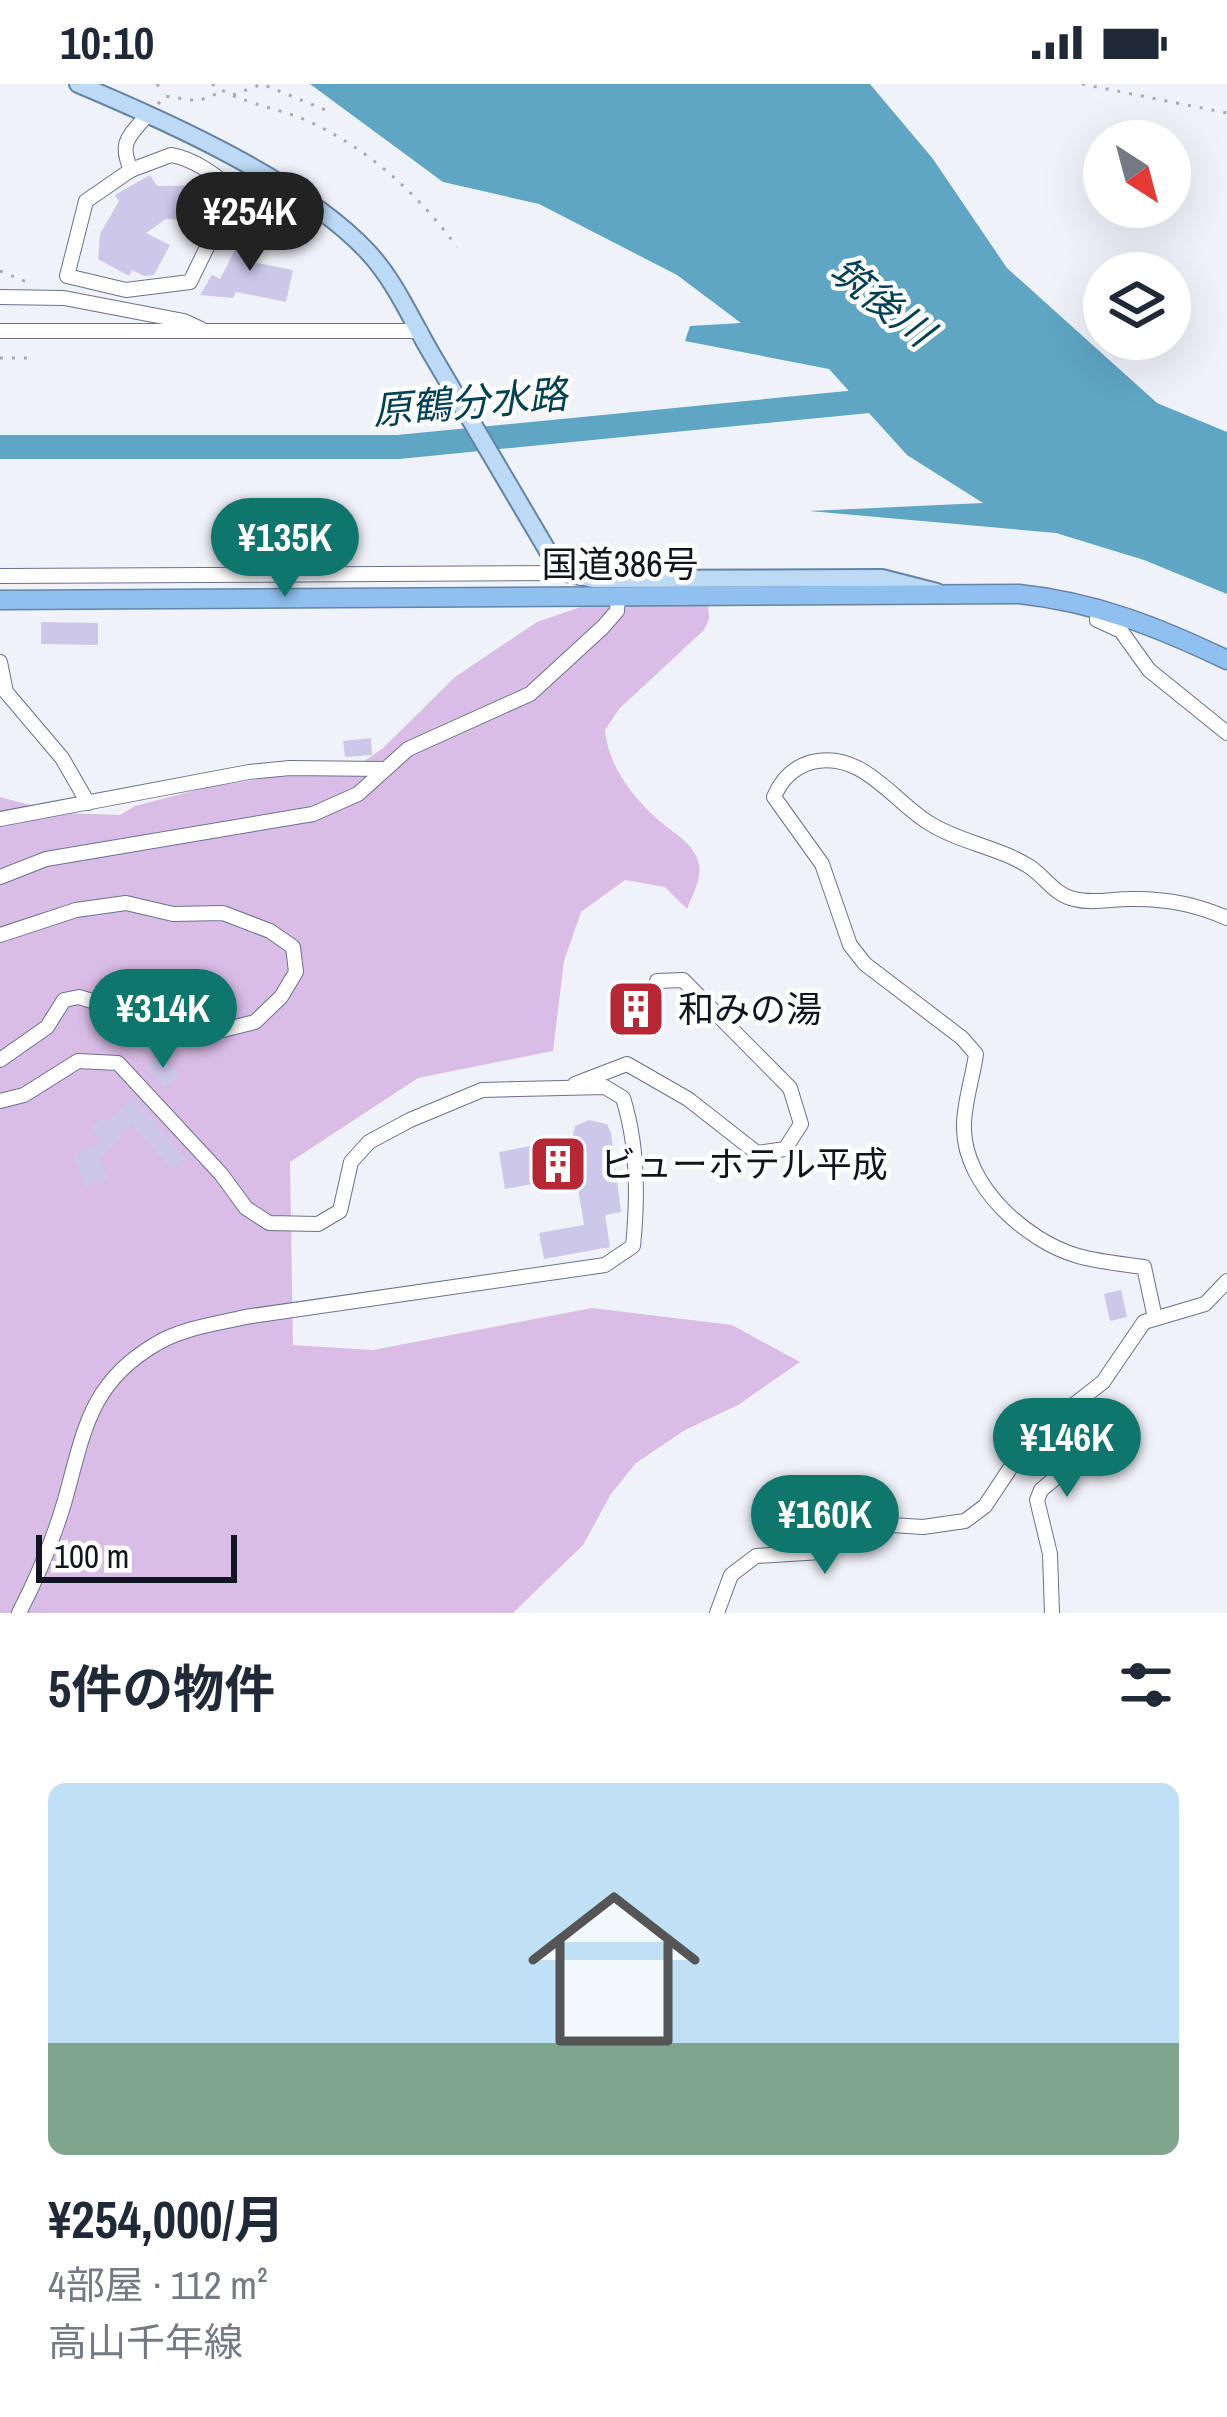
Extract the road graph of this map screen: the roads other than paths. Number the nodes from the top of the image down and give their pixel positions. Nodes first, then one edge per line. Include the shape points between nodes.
1 (78, 84) edge
2 (148, 114) junction
3 (131, 170) junction
4 (0, 297) edge
5 (203, 330) junction
6 (0, 332) edge
7 (423, 338) junction
8 (561, 569) junction
9 (0, 576) edge
10 (943, 594) junction
11 (618, 596) junction
12 (0, 600) edge
13 (1098, 607) junction
14 (1227, 660) edge
15 (0, 662) edge
16 (1227, 733) edge
17 (384, 770) junction
18 (88, 803) junction
19 (0, 819) edge
20 (0, 877) edge
21 (1227, 919) edge
22 (0, 935) edge
23 (657, 981) dead end
24 (0, 1060) edge
25 (564, 1088) junction
26 (0, 1101) edge
27 (1227, 1281) edge
28 (1155, 1318) junction
29 (1051, 1421) junction
30 (19, 1613) edge
31 (717, 1613) edge
32 (1052, 1613) edge

1 - 2 main road
2 - 3 street via 123,153
2 - 7 main road via 340,226 378,264
3 - 3 street via 86,201 67,276 125,290 190,282 231,204 229,186 182,157
4 - 5 street via 64,298
5 - 6 street
5 - 7 street
7 - 8 main road
8 - 9 street
8 - 10 main road via 593,579 882,578
10 - 11 highway, 国道386号
10 - 13 highway, 国道386号 via 1019,594
11 - 12 highway, 国道386号
11 - 17 street via 603,627 530,694 408,749
13 - 14 highway, 国道386号
13 - 16 street via 1097,620 1121,631 1149,670
15 - 18 street via 6,692
17 - 18 street via 249,772
17 - 20 street via 358,794 313,814 46,859
18 - 19 street
21 - 28 street via 1169,901 1060,894 1033,869 934,826 870,774 829,758 806,763 774,797 822,864 838,920 865,964 976,1054 964,1124 976,1174 1016,1221 1052,1244 1144,1267
22 - 24 street via 126,903 173,914 223,913 293,947 296,972 255,1022 224,1030 64,1000 47,1028
23 - 25 street via 683,980 790,1088 801,1124 785,1149 757,1153 627,1064
25 - 26 street via 482,1090 369,1142 351,1162 340,1210 318,1224 269,1222 246,1208 118,1063 78,1060
25 - 30 street via 605,1087 623,1098 631,1123 633,1246 584,1270 245,1317 157,1342 99,1394
27 - 28 street via 1205,1304
28 - 29 street via 1131,1336 1103,1382
29 - 31 street via 1013,1459 986,1506 965,1520 860,1523 821,1552 756,1556 731,1575
29 - 32 street via 1074,1455 1037,1500

